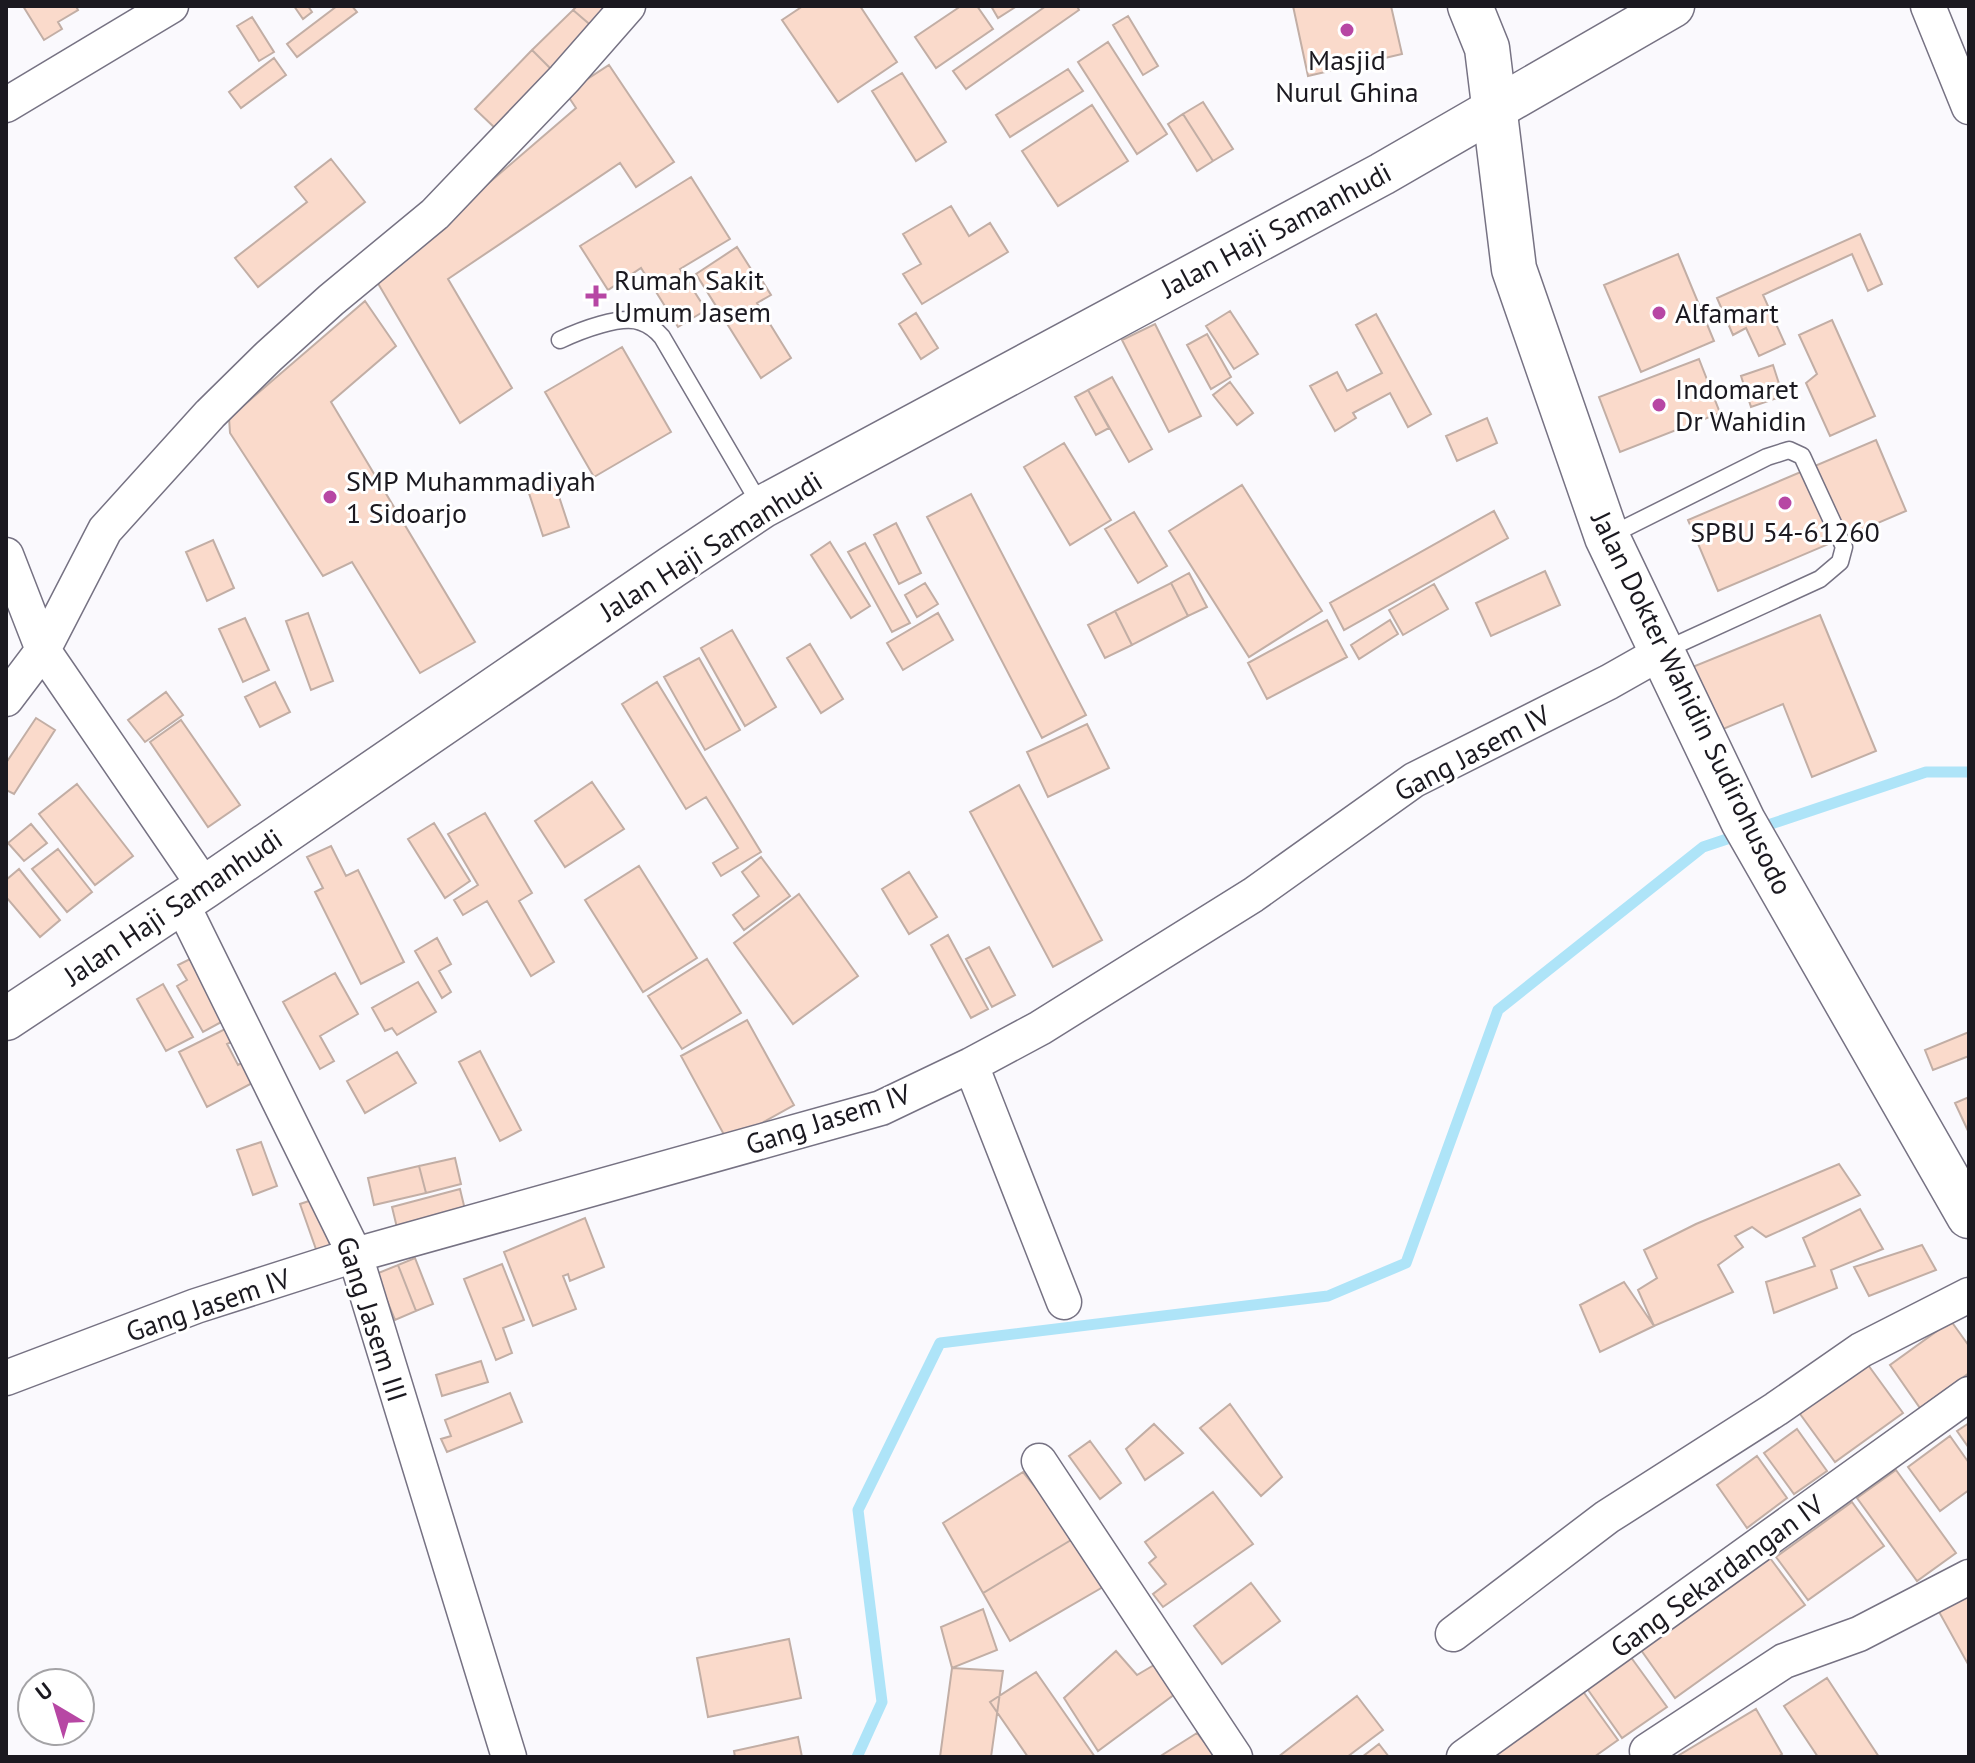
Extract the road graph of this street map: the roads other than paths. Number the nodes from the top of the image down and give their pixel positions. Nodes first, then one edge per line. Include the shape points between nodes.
1 (171, 6) edge
2 (628, 6) edge
3 (1470, 6) edge
4 (1673, 6) edge
5 (1928, 6) edge
6 (6, 105) edge
7 (1969, 107) edge
8 (1494, 109) junction
9 (560, 340) dead end
10 (762, 507) junction
11 (1607, 537) junction
12 (6, 555) edge
13 (43, 650) junction
14 (1662, 652) junction
15 (6, 699) edge
16 (193, 894) junction
17 (6, 1019) edge
18 (971, 1065) junction
19 (1969, 1216) edge
20 (355, 1255) junction
21 (1969, 1295) edge
22 (1064, 1302) dead end
23 (6, 1378) edge
24 (1969, 1394) edge
25 (1039, 1461) dead end
26 (1969, 1577) edge
27 (1453, 1634) dead end
28 (1647, 1751) dead end
29 (509, 1757) edge
30 (1235, 1757) edge
31 (1464, 1757) edge

1 - 6 street
2 - 13 street via 435,214 269,356 147,483 105,530
3 - 8 main road, Jalan Dokter Wahidin Sudirohusodo via 1487,48
4 - 8 street, Jalan Haji Samanhudi
5 - 7 street
8 - 10 street, Jalan Haji Samanhudi
8 - 11 main road, Jalan Dokter Wahidin Sudirohusodo via 1514,269
9 - 10 lane via 594,325 638,320 654,328
10 - 16 street, Jalan Haji Samanhudi
11 - 14 main road, Jalan Dokter Wahidin Sudirohusodo
11 - 14 lane via 1767,457 1789,450 1802,456 1844,547 1840,562 1820,579
12 - 13 street, Gang Jasem III
13 - 15 street
13 - 16 street, Gang Jasem III
14 - 18 street, Gang Jasem IV via 1414,780 1253,895
14 - 19 main road, Jalan Dokter Wahidin Sudirohusodo via 1743,821
16 - 17 street, Jalan Haji Samanhudi
16 - 20 street, Gang Jasem III
18 - 20 street, Gang Jasem IV via 881,1108
18 - 22 street
20 - 23 street, Gang Jasem IV via 196,1306
20 - 29 street, Gang Jasem III
21 - 27 street via 1861,1350 1607,1517
24 - 31 street, Gang Sekardangan IV
25 - 30 street
26 - 28 street via 1859,1634 1784,1661

